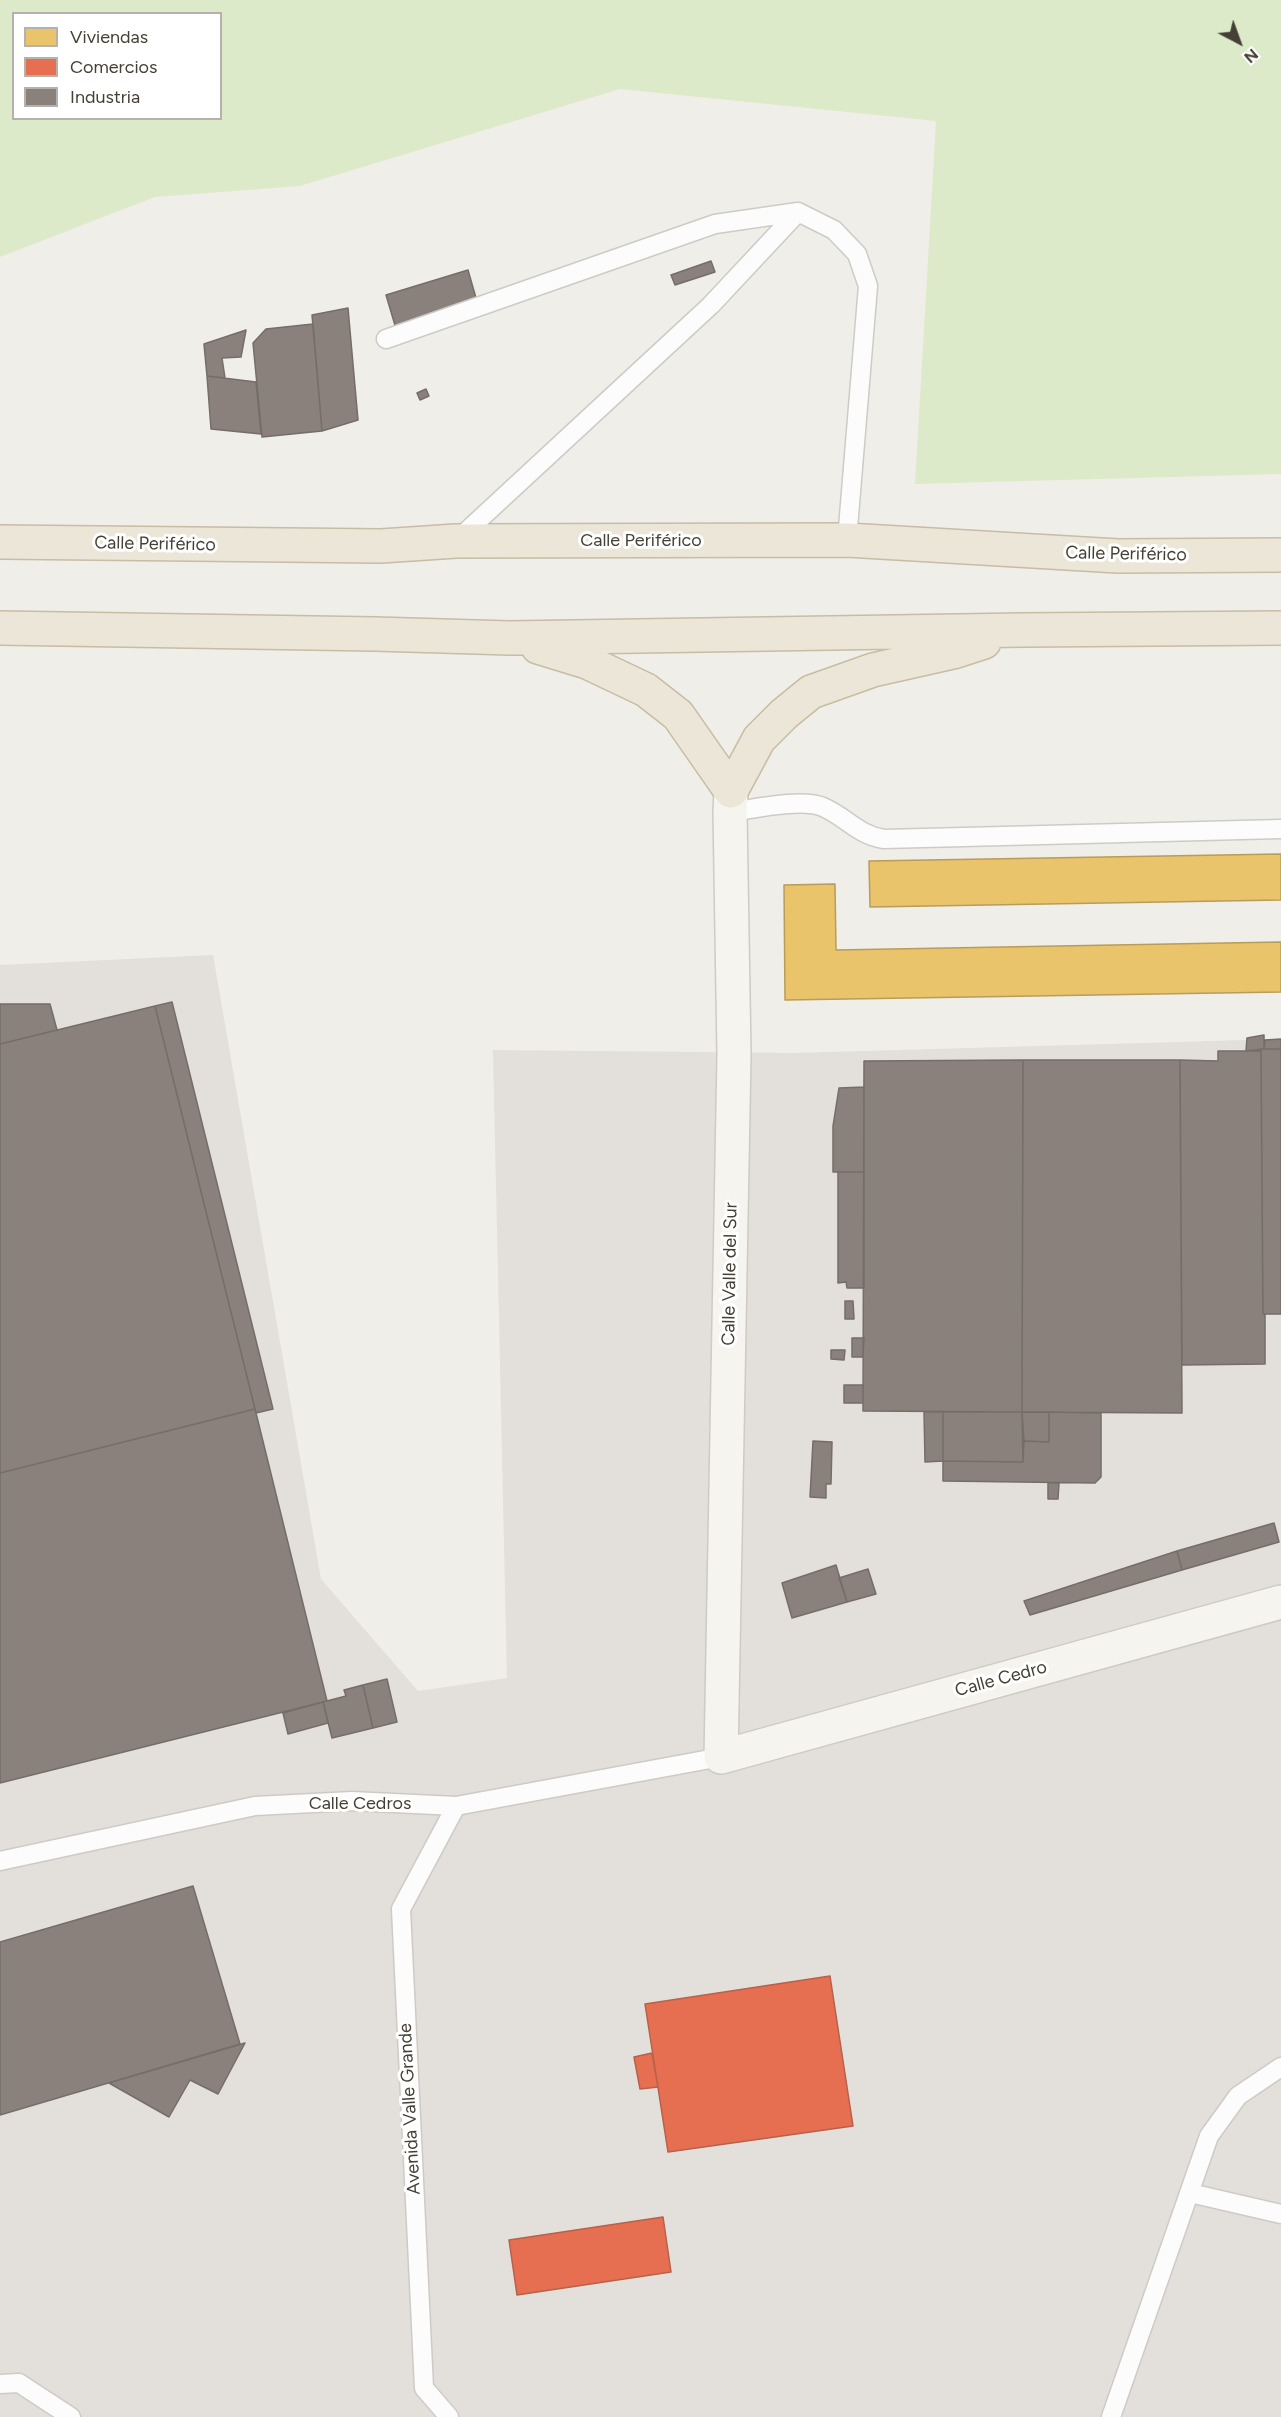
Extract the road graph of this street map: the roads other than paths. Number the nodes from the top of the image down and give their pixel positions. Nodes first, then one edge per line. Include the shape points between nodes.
1 (798, 212) junction
2 (386, 339) dead end
3 (847, 540) junction
4 (456, 541) junction
5 (0, 542) edge
6 (1281, 555) edge
7 (0, 628) edge
8 (1281, 628) edge
9 (1023, 630) junction
10 (510, 638) junction
11 (730, 802) junction
12 (1281, 829) edge
13 (1281, 1602) edge
14 (722, 1757) junction
15 (456, 1806) junction
16 (0, 1862) edge
17 (1281, 2067) edge
18 (1190, 2193) junction
19 (1281, 2214) edge
20 (0, 2384) edge
21 (71, 2417) edge
22 (449, 2417) edge
23 (1112, 2417) edge

1 - 2 lane via 715,224
1 - 3 lane via 834,230 857,254 868,286
1 - 4 lane via 711,305
3 - 4 highway, Calle Periférico
3 - 6 highway, Calle Periférico via 1118,556
4 - 5 highway, Calle Periférico via 381,546
7 - 10 highway
8 - 9 highway
9 - 10 highway
9 - 11 highway via 953,652 873,670 811,692 759,739
10 - 11 highway via 587,662 646,690 678,715
11 - 12 lane via 821,806 870,837 885,838
11 - 14 street, Calle Valle del Sur via 734,1055
13 - 14 street, Calle Cedro
14 - 15 lane, Calle Cedros
15 - 16 lane, Calle Cedros via 352,1801 255,1806
15 - 22 lane, Avenida Valle Grande via 401,1910 424,2388
17 - 18 lane via 1238,2096 1209,2136
18 - 19 lane
18 - 23 lane
20 - 21 lane via 20,2383

